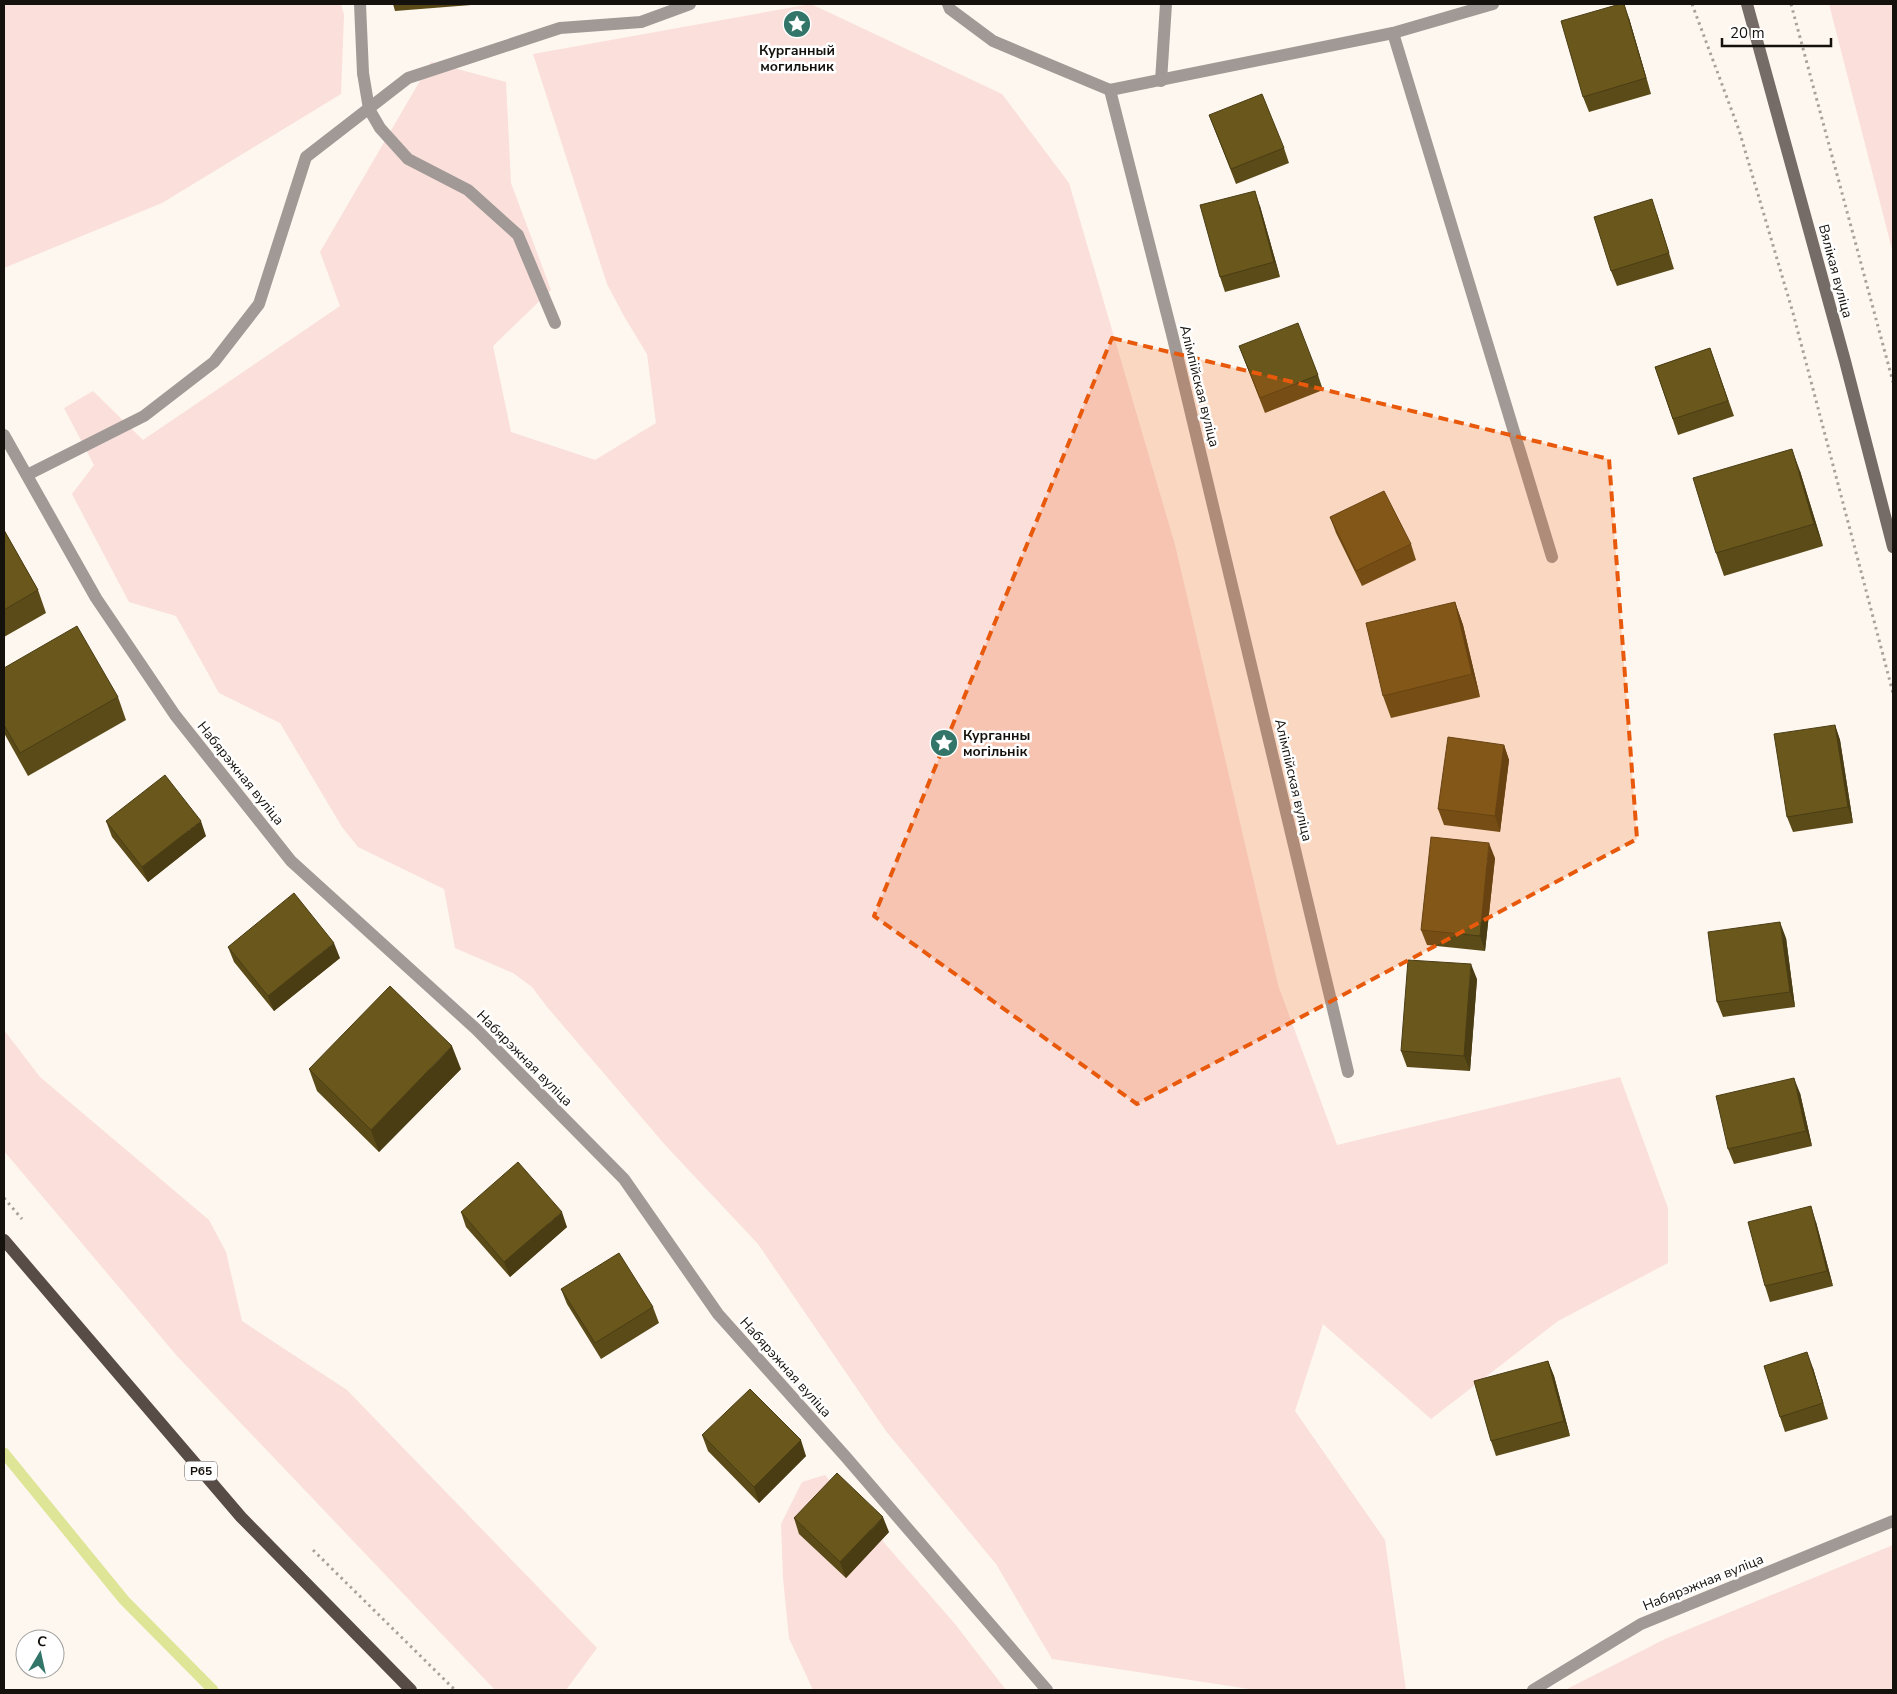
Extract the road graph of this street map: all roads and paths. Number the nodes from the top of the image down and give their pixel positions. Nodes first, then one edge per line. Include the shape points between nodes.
1 (360, 4) edge
2 (690, 4) edge
3 (948, 4) edge
4 (1166, 4) edge
5 (1493, 4) edge
6 (1692, 4) edge
7 (1747, 4) edge
8 (1791, 4) edge
9 (1393, 33) junction
10 (1161, 81) junction
11 (1110, 90) junction
12 (369, 109) junction
13 (555, 323) dead end
14 (1893, 382) edge
15 (4, 435) edge
16 (27, 475) junction
17 (1893, 547) edge
18 (1552, 557) dead end
19 (1893, 693) edge
20 (1348, 1072) dead end
21 (4, 1198) edge
22 (23, 1221) dead end
23 (4, 1240) edge
24 (1893, 1521) edge
25 (306, 1544) dead end
26 (411, 1690) edge
27 (455, 1690) edge
28 (1047, 1690) edge
29 (1534, 1690) edge

1 - 12 street via 363,73
2 - 12 street via 641,22 560,28 408,78
3 - 11 street via 993,41
4 - 10 street
5 - 9 street
6 - 19 path via 1739,130 1793,313
7 - 17 main road, Вялікая вуліца
8 - 14 path
9 - 10 street
9 - 18 street
10 - 11 street
11 - 20 street, Алімпійская вуліца via 1176,348
12 - 13 street via 380,128 408,158 468,190 518,235
12 - 16 street via 306,157 259,304 214,362 144,416
15 - 16 street, Набярэжная вуліца
16 - 28 street, Набярэжная вуліца via 96,598 176,715 291,861 476,1029 624,1179 718,1314
21 - 22 path
23 - 26 main road, Р65 via 240,1516
24 - 29 street, Набярэжная вуліца via 1641,1624
25 - 27 path

